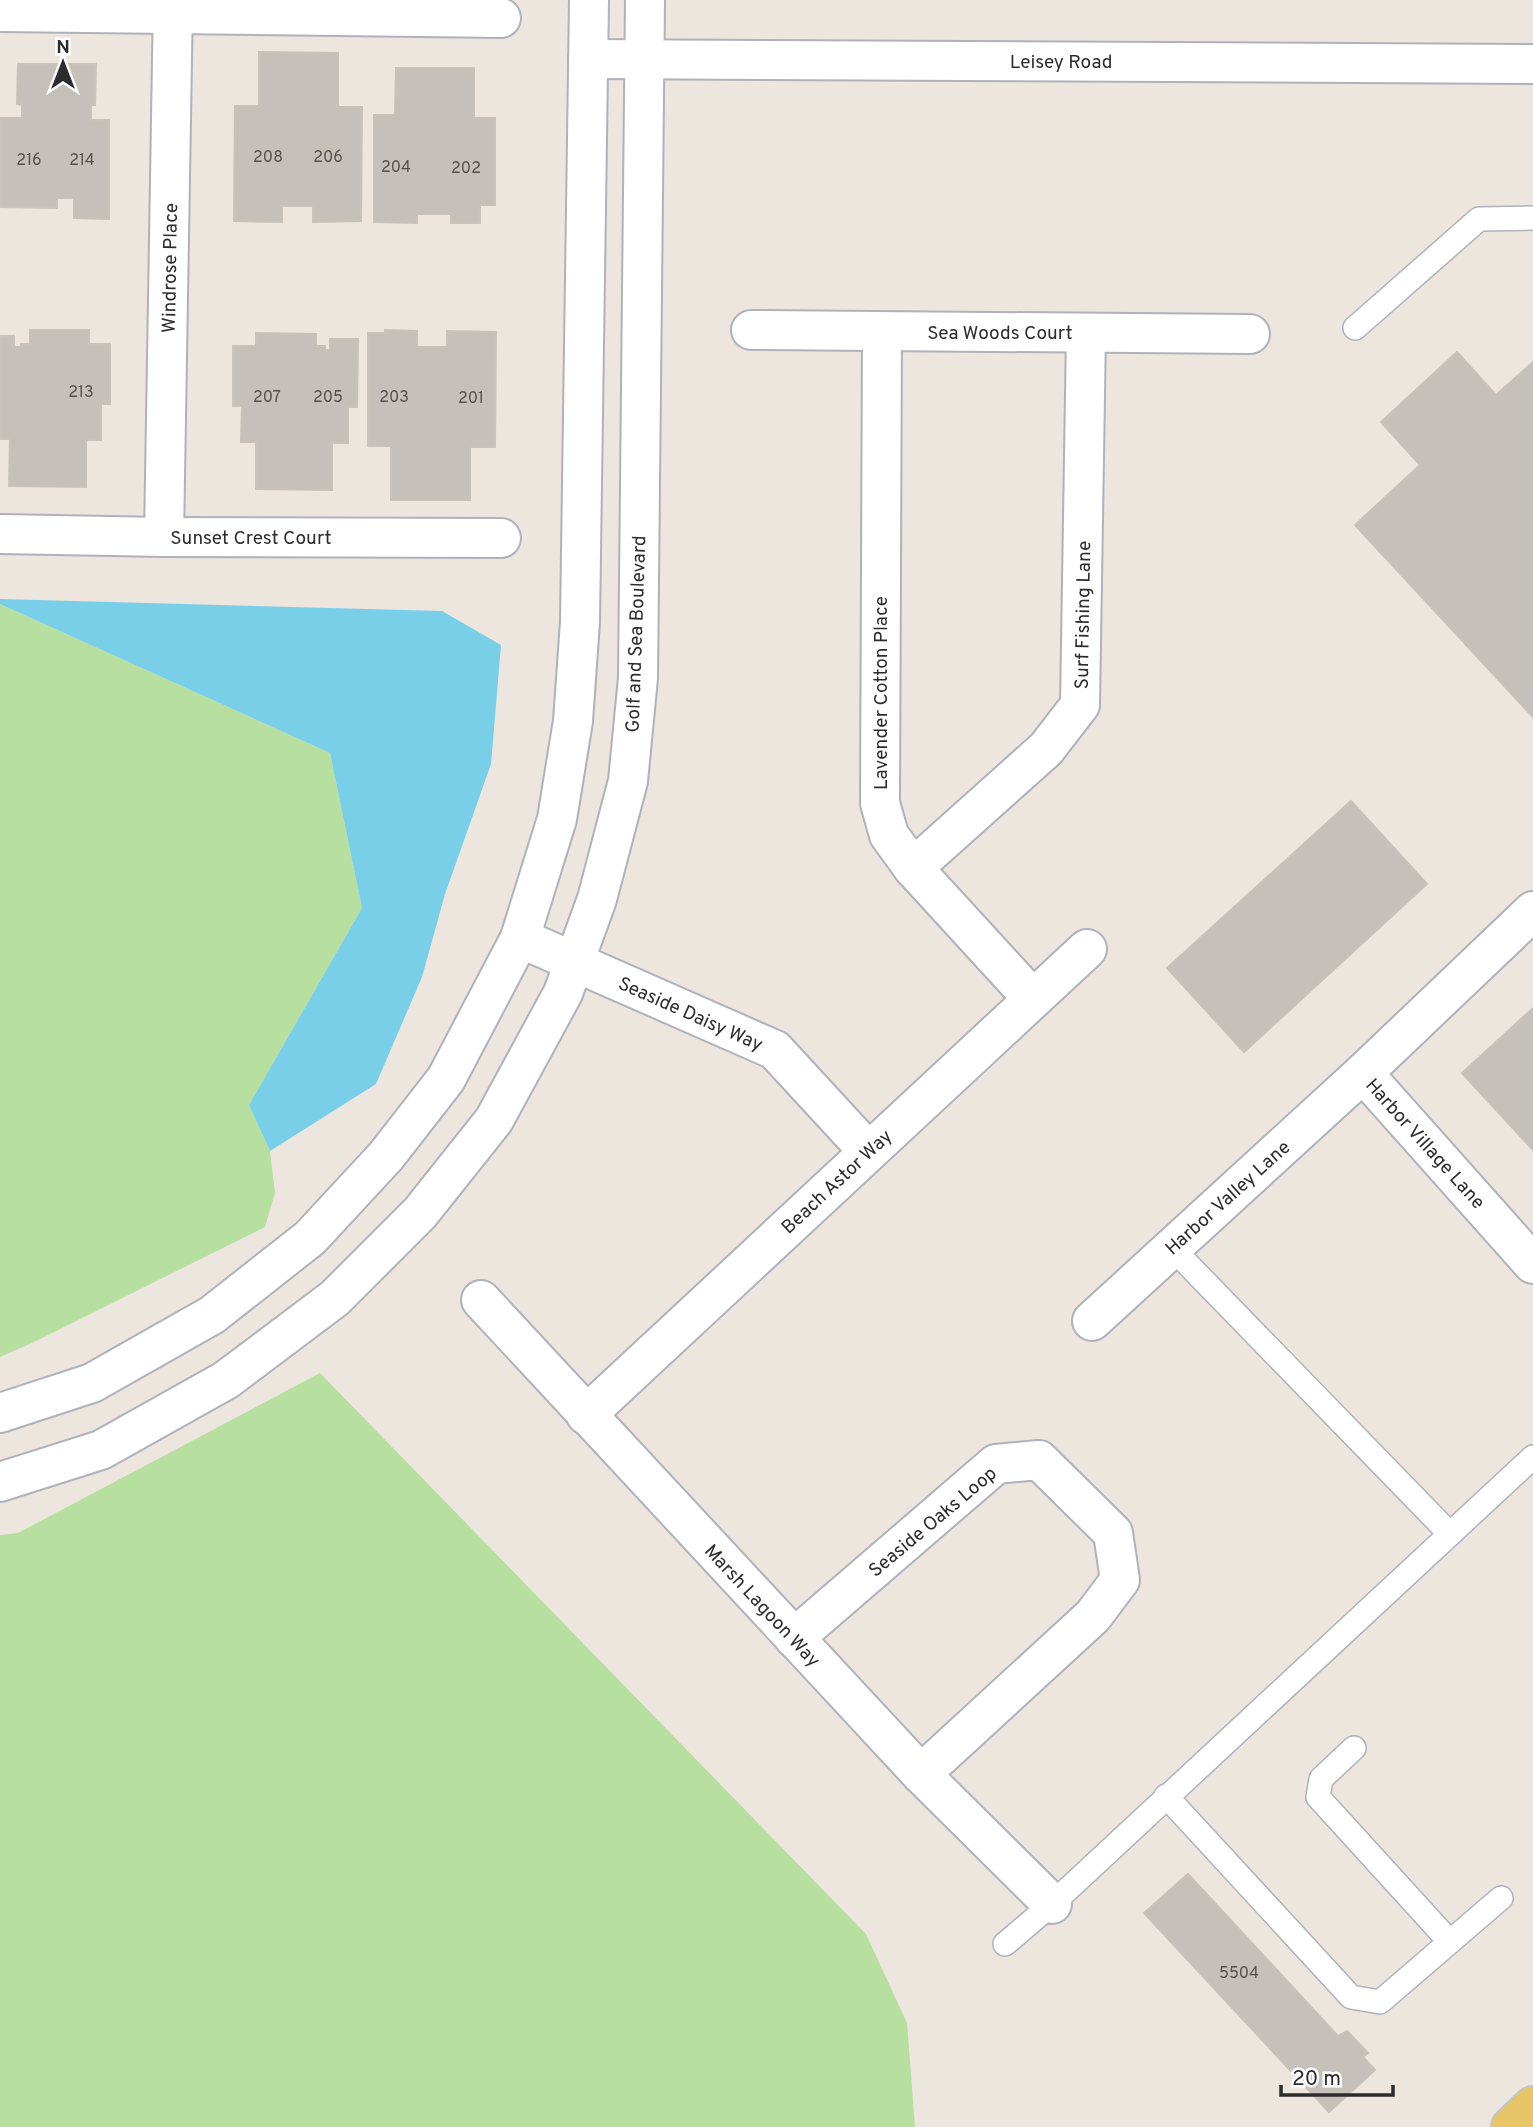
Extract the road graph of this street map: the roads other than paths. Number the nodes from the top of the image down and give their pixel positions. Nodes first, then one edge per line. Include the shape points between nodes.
1 (589, 0) edge
2 (645, 0) edge
3 (173, 7) edge
4 (0, 12) edge
5 (501, 18) dead end
6 (645, 58) junction
7 (589, 59) junction
8 (1533, 64) edge
9 (1533, 218) edge
10 (1355, 328) dead end
11 (751, 330) dead end
12 (882, 332) junction
13 (1086, 333) junction
14 (1250, 334) dead end
15 (0, 534) edge
16 (164, 537) junction
17 (502, 538) dead end
18 (914, 868) junction
19 (1533, 911) edge
20 (520, 937) junction
21 (1087, 949) dead end
22 (575, 962) junction
23 (1033, 999) junction
24 (1363, 1073) junction
25 (868, 1151) junction
26 (1172, 1248) junction
27 (1533, 1264) edge
28 (481, 1300) dead end
29 (1092, 1321) dead end
30 (0, 1413) edge
31 (586, 1416) junction
32 (1533, 1457) edge
33 (0, 1482) edge
34 (1450, 1534) junction
35 (794, 1638) junction
36 (1354, 1748) dead end
37 (921, 1774) junction
38 (1166, 1796) junction
39 (1501, 1898) dead end
40 (1052, 1904) junction
41 (1450, 1942) junction
42 (1005, 1944) dead end
43 (1533, 2106) edge
44 (1511, 2127) edge

1 - 7 street
2 - 6 street, Golf and Sea Boulevard
3 - 4 street
3 - 5 street
3 - 16 street, Windrose Place
6 - 7 street, Leisey Road
6 - 8 street, Leisey Road
6 - 22 street, Golf and Sea Boulevard via 638,677 628,781
7 - 20 street via 580,608 573,721 557,819
9 - 10 lane via 1479,219
11 - 12 street, Sea Woods Court
12 - 13 street, Sea Woods Court
12 - 18 street, Lavender Cotton Place via 880,803 889,835
13 - 14 street, Sea Woods Court
13 - 18 street, Surf Fishing Lane via 1080,705 1046,749
15 - 16 street, Sunset Crest Court
16 - 17 street, Sunset Crest Court
18 - 23 street, Lavender Cotton Place
19 - 24 street, Harbor Village Lane
20 - 22 street, Seaside Daisy Way
20 - 30 street via 446,1079 386,1156 310,1238 212,1315 92,1383
21 - 23 street, Beach Astor Way
22 - 25 street, Seaside Daisy Way via 775,1050
22 - 33 street, Golf and Sea Boulevard via 563,993 494,1119 420,1213 335,1298 226,1380 101,1450
23 - 25 street, Beach Astor Way
24 - 26 street, Harbor Valley Lane
24 - 27 street, Harbor Village Lane
25 - 31 street, Beach Astor Way
26 - 29 street, Harbor Valley Lane
26 - 34 lane
28 - 31 street, Marsh Lagoon Way
31 - 35 street, Marsh Lagoon Way
32 - 34 lane
34 - 38 lane
35 - 37 street, Marsh Lagoon Way
35 - 37 street, Seaside Oaks Loop via 996,1464 1039,1460 1113,1532 1120,1580 1093,1616
36 - 41 lane via 1321,1779 1318,1797
37 - 40 street, Marsh Lagoon Way
38 - 40 lane
38 - 41 lane via 1351,1997 1380,2002
39 - 41 lane
40 - 42 lane
43 - 44 main road

